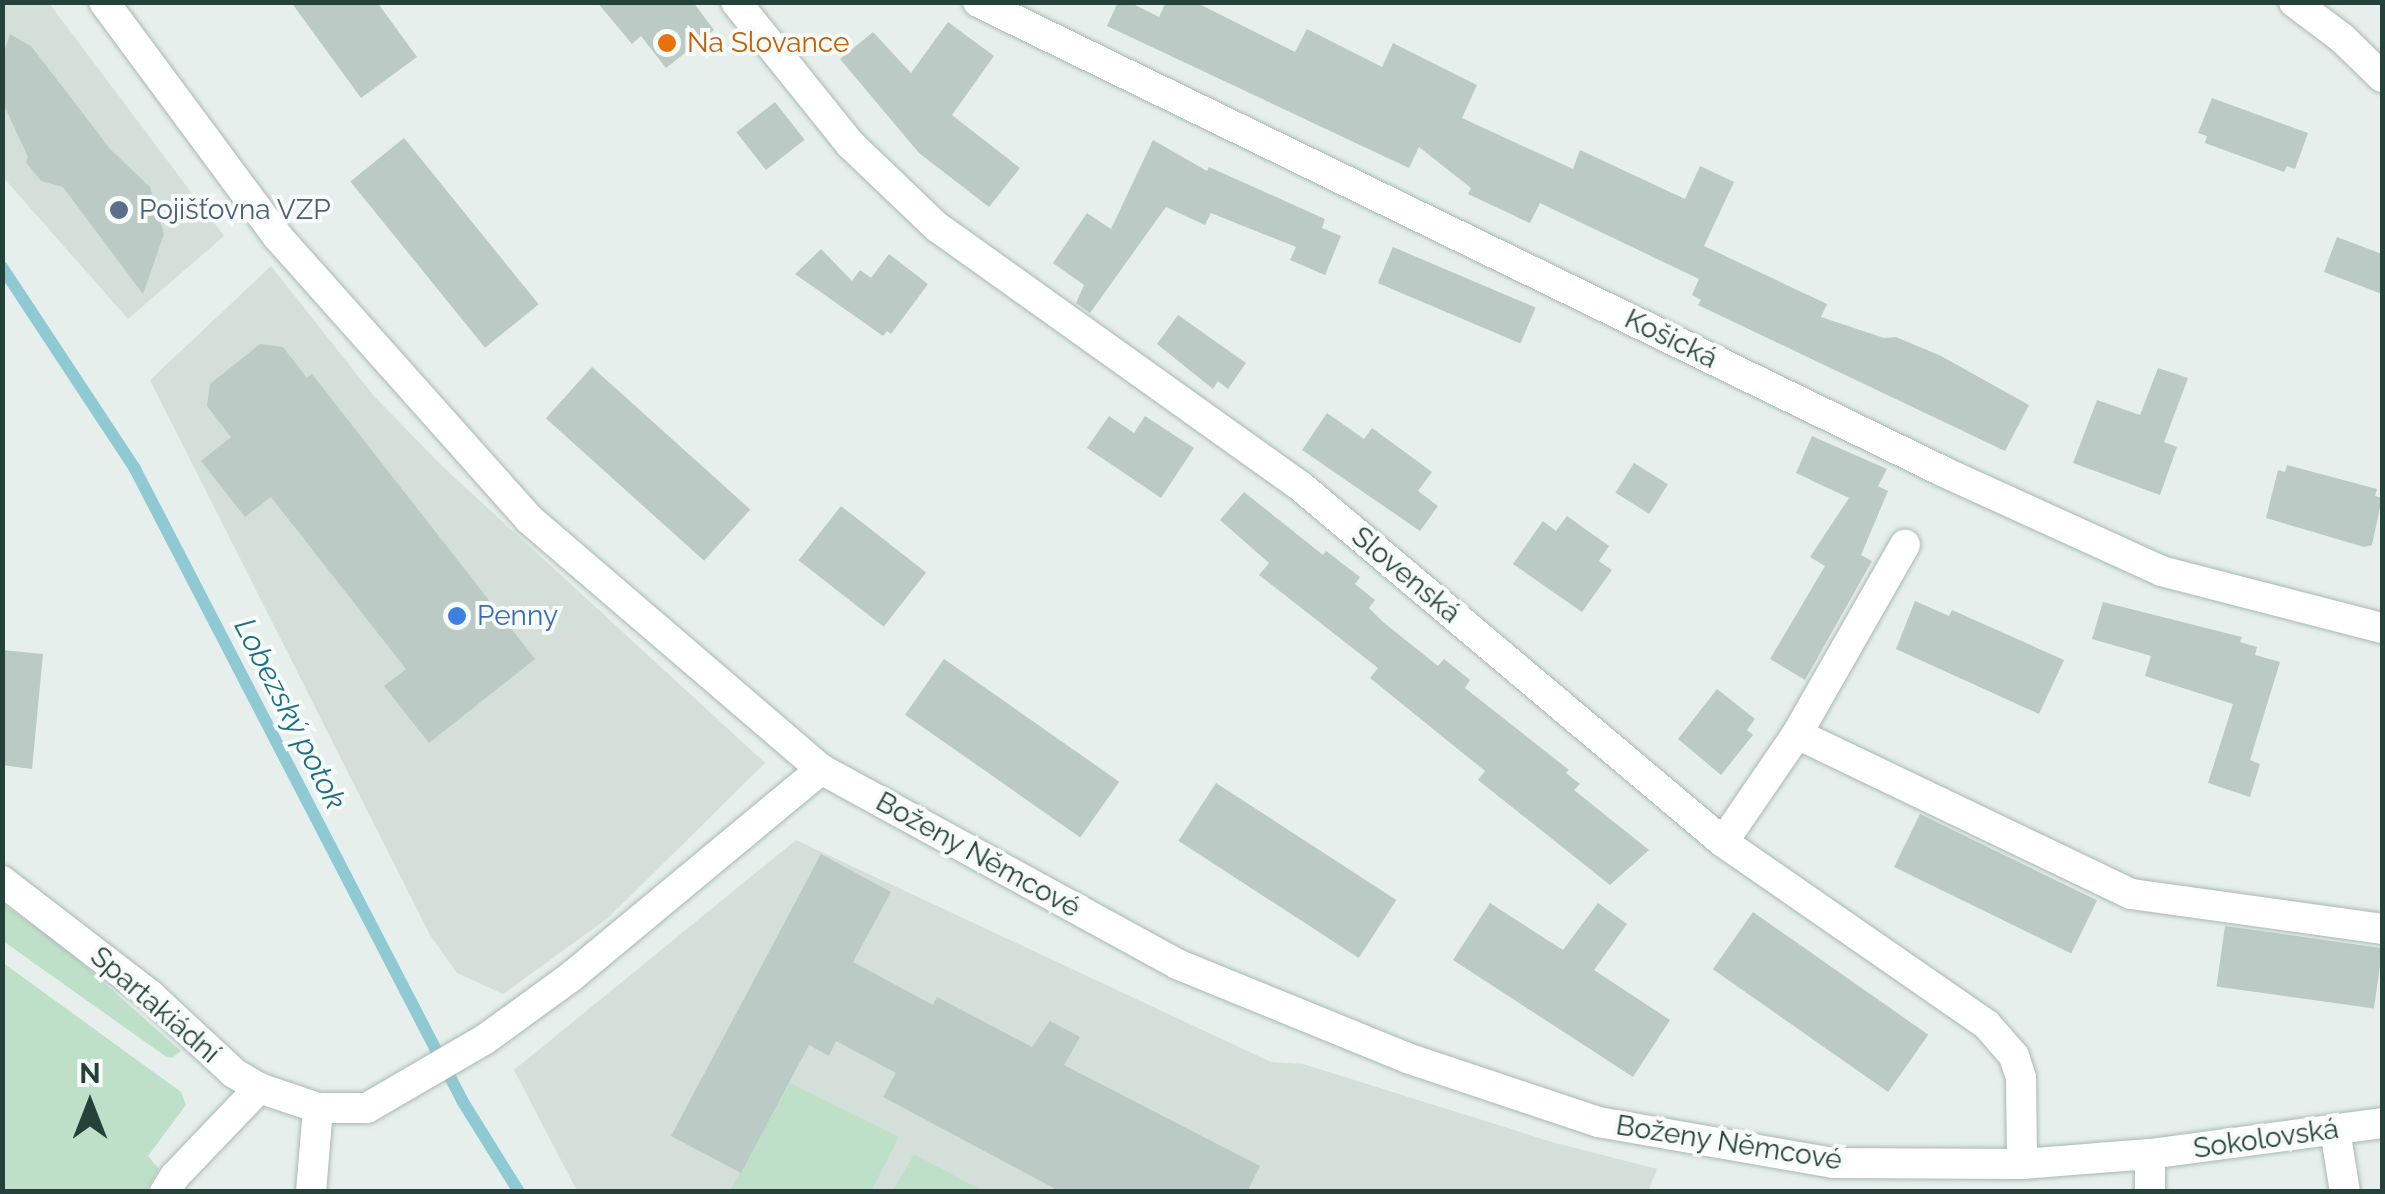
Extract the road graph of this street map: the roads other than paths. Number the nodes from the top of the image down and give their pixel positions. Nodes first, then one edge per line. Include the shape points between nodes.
1 (104, 2) edge
2 (736, 2) edge
3 (978, 2) edge
4 (2294, 2) edge
5 (2382, 78) edge
6 (1905, 545) dead end
7 (2382, 628) edge
8 (1797, 734) junction
9 (822, 769) junction
10 (1723, 842) junction
11 (2, 881) edge
12 (2382, 930) edge
13 (259, 1088) junction
14 (318, 1108) junction
15 (2382, 1123) edge
16 (2335, 1130) junction
17 (2150, 1154) junction
18 (2022, 1164) junction
19 (166, 1192) edge
20 (311, 1192) edge
21 (2150, 1192) edge
22 (2345, 1192) edge

1 - 9 street, Boženy Němcové via 278,237 529,519
2 - 10 street, Slovenská via 850,144 937,228 1299,485
3 - 7 street, Košická via 2161,572
4 - 5 street
6 - 8 street
8 - 10 street
8 - 12 street via 2131,894
9 - 14 street, Spartakiádní via 572,976 484,1040 366,1108
9 - 18 street, Boženy Němcové via 1177,964 1407,1058 1598,1122 1833,1163
10 - 18 street, Slovenská via 2000,1036 2021,1078
11 - 13 street, Spartakiádní
13 - 14 street, Spartakiádní
13 - 19 street
14 - 20 street
15 - 16 street, Sokolovská
16 - 17 street, Sokolovská
16 - 22 street
17 - 18 street, Boženy Němcové
17 - 21 street

